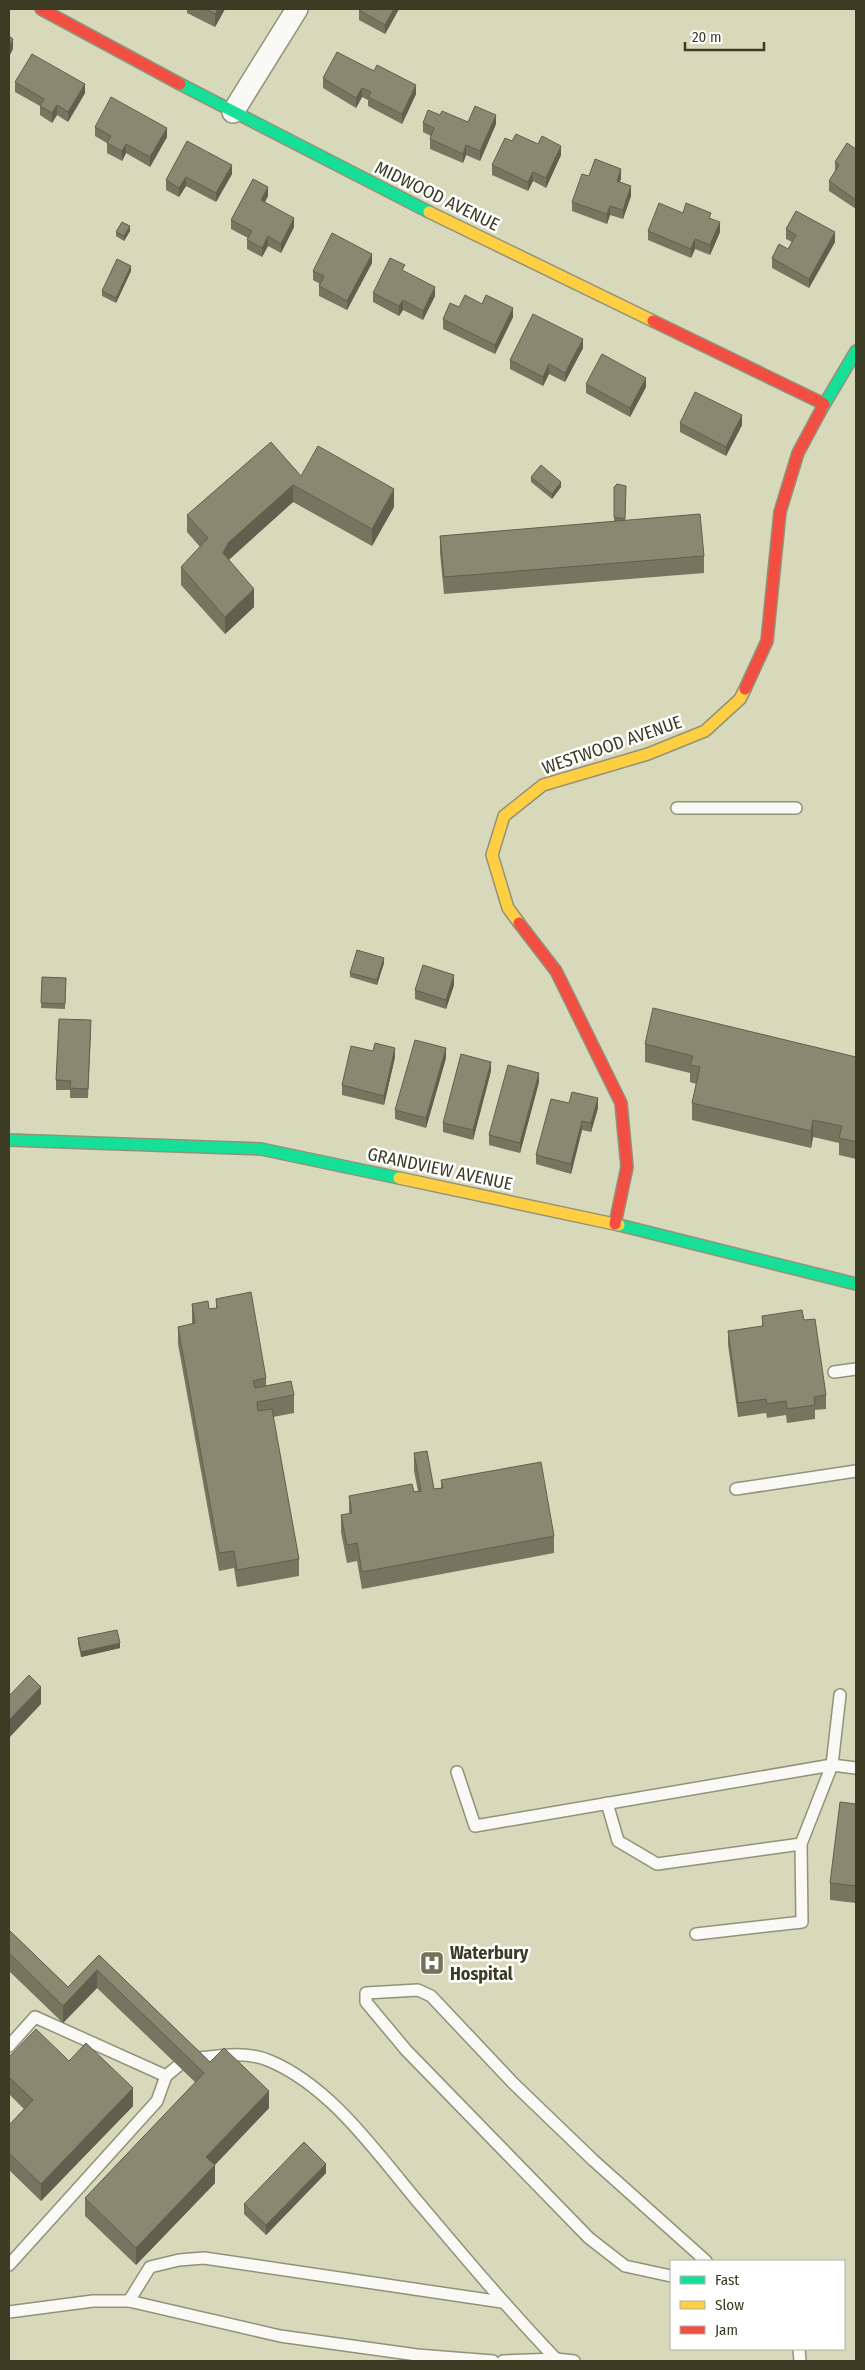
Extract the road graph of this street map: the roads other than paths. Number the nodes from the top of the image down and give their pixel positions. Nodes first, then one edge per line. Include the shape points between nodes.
1 (41, 9) edge
2 (297, 9) edge
3 (233, 112) junction
4 (856, 351) edge
5 (824, 404) junction
6 (676, 808) dead end
7 (796, 808) dead end
8 (9, 1140) edge
9 (616, 1224) junction
10 (856, 1284) edge
11 (856, 1370) edge
12 (834, 1372) dead end
13 (856, 1471) edge
14 (736, 1489) dead end
15 (840, 1695) dead end
16 (832, 1765) junction
17 (856, 1768) edge
18 (457, 1772) dead end
19 (607, 1803) junction
20 (801, 1844) junction
21 (696, 1934) dead end
22 (9, 2046) edge
23 (189, 2059) edge
24 (178, 2066) edge
25 (166, 2076) junction
26 (705, 2260) edge
27 (9, 2265) edge
28 (670, 2276) edge
29 (129, 2301) junction
30 (502, 2302) junction
31 (9, 2312) edge
32 (556, 2359) junction
33 (494, 2361) edge
34 (503, 2361) edge
35 (574, 2361) edge

1 - 3 street, MIDWOOD AVENUE
2 - 3 street
3 - 5 street, MIDWOOD AVENUE via 388,192
4 - 5 street, WESTWOOD AVENUE
5 - 9 street, WESTWOOD AVENUE via 798,453 780,512 766,641 740,699 705,731 648,754 543,785 504,816 492,855 508,908 556,971 621,1104 626,1167
6 - 7 lane
8 - 9 street, GRANDVIEW AVENUE via 260,1149
9 - 10 street, GRANDVIEW AVENUE
11 - 12 lane
13 - 14 lane
15 - 16 lane
16 - 17 lane
16 - 19 lane
16 - 20 lane
18 - 19 lane via 475,1826
19 - 20 lane via 618,1841 657,1864
20 - 21 lane via 802,1922
22 - 25 lane via 35,2017
23 - 30 lane via 244,2054 268,2060 290,2071 337,2107
24 - 25 lane
25 - 27 lane via 158,2101
26 - 28 lane via 513,2083 431,1996 418,1990 366,1994 366,2002 406,2050 588,2238 624,2266
29 - 30 lane via 150,2267 204,2258
29 - 31 lane via 93,2301
29 - 33 lane via 280,2336 417,2355
30 - 32 lane
32 - 34 lane
32 - 35 lane

